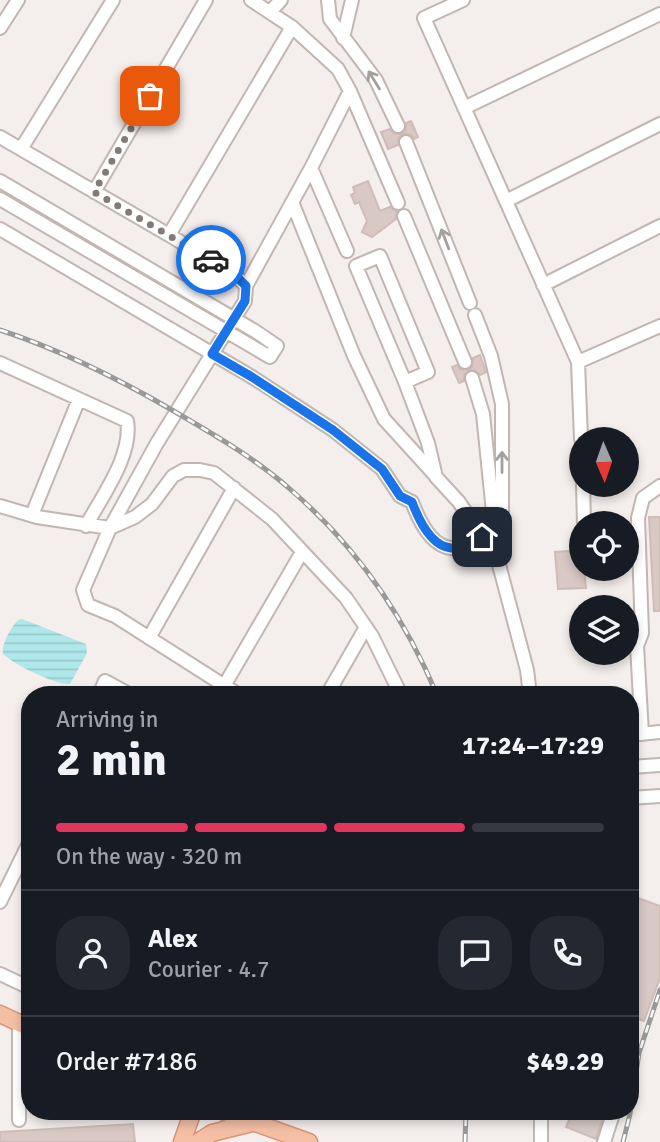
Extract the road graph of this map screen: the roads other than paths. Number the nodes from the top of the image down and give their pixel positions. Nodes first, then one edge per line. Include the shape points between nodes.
1 (18, 0) edge
2 (113, 0) edge
3 (206, 0) edge
4 (251, 0) edge
5 (281, 0) edge
6 (328, 0) edge
7 (352, 0) edge
8 (463, 0) edge
9 (270, 12) junction
10 (660, 14) edge
11 (292, 27) junction
12 (0, 28) edge
13 (343, 38) junction
14 (350, 91) junction
15 (464, 108) junction
16 (660, 124) edge
17 (398, 126) dead end
18 (0, 137) edge
19 (405, 142) dead end
20 (21, 149) junction
21 (311, 169) junction
22 (0, 181) edge
23 (94, 192) junction
24 (0, 199) edge
25 (506, 201) junction
26 (292, 202) junction
27 (398, 203) dead end
28 (404, 216) dead end
29 (660, 226) edge
30 (0, 229) edge
31 (169, 235) junction
32 (347, 251) dead end
33 (544, 285) junction
34 (246, 286) junction
35 (234, 318) junction
36 (660, 326) edge
37 (226, 331) junction
38 (212, 354) junction
39 (465, 362) dead end
40 (578, 362) junction
41 (0, 363) edge
42 (471, 378) dead end
43 (405, 382) junction
44 (79, 399) junction
45 (581, 427) edge
46 (436, 477) junction
47 (660, 486) edge
48 (234, 488) junction
49 (0, 506) edge
50 (32, 515) junction
51 (86, 526) junction
52 (110, 528) junction
53 (490, 533) junction
54 (302, 552) junction
55 (366, 627) junction
56 (529, 631) dead end
57 (149, 638) junction
58 (520, 642) junction
59 (224, 686) joint
60 (332, 686) edge
61 (396, 686) edge
62 (529, 686) edge
63 (637, 686) edge
64 (660, 732) edge
65 (639, 734) edge
66 (660, 765) edge
67 (639, 767) edge
68 (660, 796) edge
69 (639, 797) edge
70 (21, 859) edge
71 (0, 902) edge
72 (0, 974) edge
73 (21, 984) edge
74 (0, 1014) edge
75 (21, 1024) edge
76 (21, 1082) edge
77 (19, 1120) dead end
78 (190, 1120) edge
79 (247, 1120) edge
80 (541, 1120) edge
81 (611, 1120) edge
82 (253, 1123) junction
83 (182, 1142) edge
84 (198, 1142) edge
85 (309, 1142) edge
86 (541, 1142) edge
87 (604, 1142) edge

1 - 12 street
2 - 20 street
3 - 23 street
4 - 9 street
5 - 9 street
6 - 13 street via 330,19
7 - 13 street
8 - 15 street via 424,18
9 - 11 street
10 - 15 street
11 - 14 street via 338,69
11 - 31 street
17 -> 13 street via 376,79
14 - 21 street
14 - 27 street
15 - 25 street
16 - 25 street
18 - 20 street
53 -> 19 street via 502,521 502,404 491,356
20 - 23 street
21 - 26 street
21 - 32 street
22 - 35 street
23 - 31 street
24 - 37 street
25 - 33 street
26 - 34 street
26 - 46 street via 384,419
28 - 39 street
29 - 33 street
30 - 38 street
31 - 34 street
33 - 40 street
34 - 35 street via 245,301
35 - 37 street
35 - 37 street via 277,346 270,357
36 - 40 street
37 - 38 street
38 - 52 street
38 - 53 street via 333,430 382,469 441,545 453,549
40 - 45 street
41 - 44 street
42 - 53 street via 483,414
43 - 43 street via 428,372 380,256 356,266
43 - 46 street
44 - 50 street
44 - 51 street via 127,421 129,428 124,454
46 - 53 street
47 - 63 street via 643,498 638,518 642,633 637,646
48 - 52 street via 214,473 184,470 173,476 152,504
48 - 54 street
48 - 57 street
49 - 50 street
50 - 51 street
51 - 52 street
52 - 57 street via 82,590 88,605
53 - 58 street
54 - 55 street via 346,598
54 - 59 street
55 - 60 street
55 - 61 street
56 - 58 street
57 - 59 street
58 - 62 street
64 - 65 street
66 - 67 street
68 - 69 street
70 - 71 street
72 - 73 street
74 - 75 main road
76 - 77 street
78 - 83 main road
79 - 82 main road
80 - 86 street
81 - 87 street
82 - 84 main road via 212,1133
82 - 85 main road

